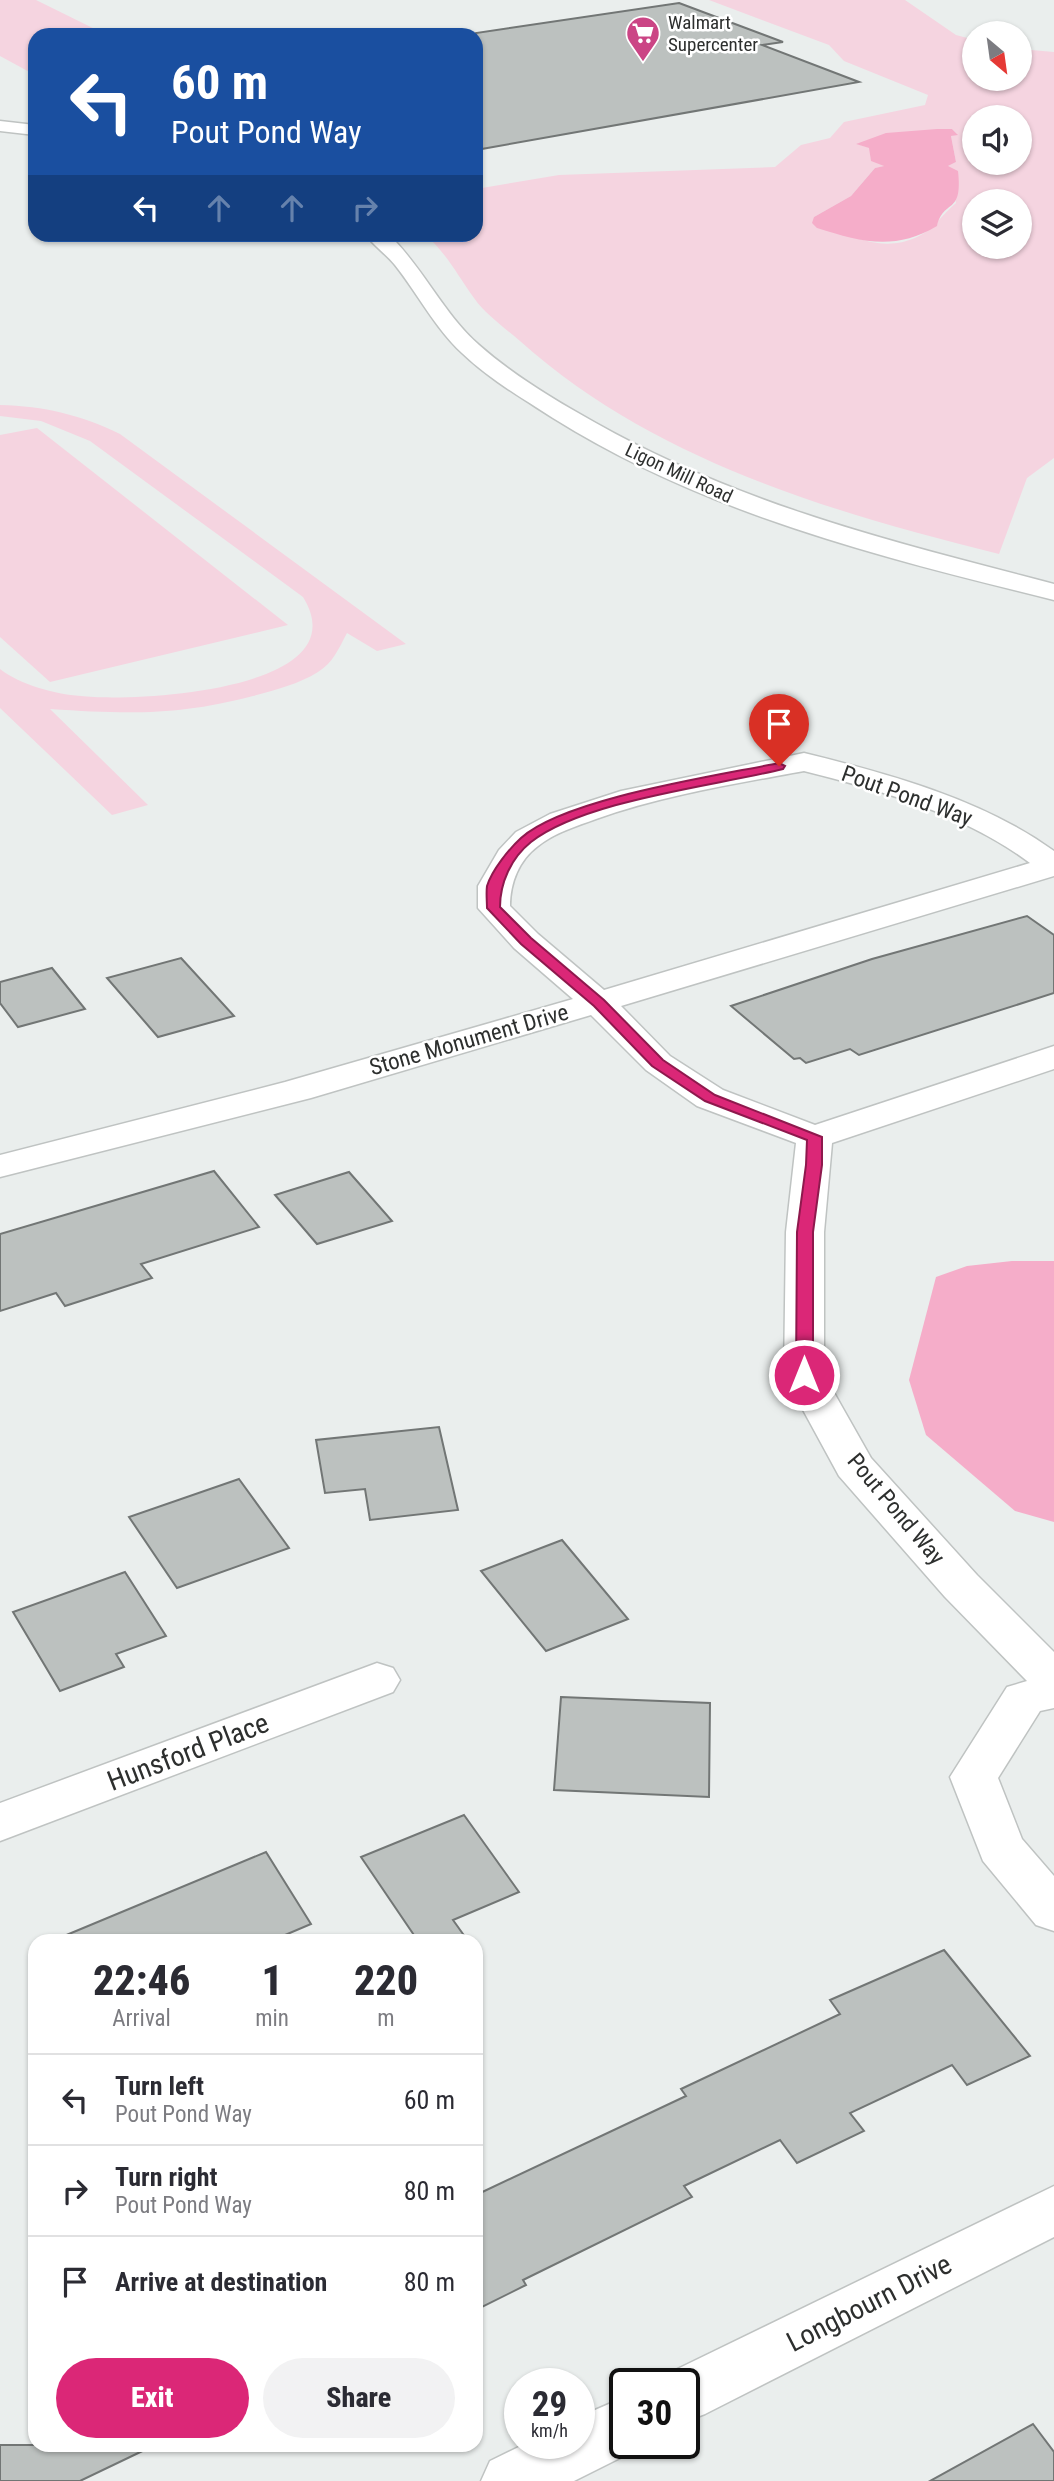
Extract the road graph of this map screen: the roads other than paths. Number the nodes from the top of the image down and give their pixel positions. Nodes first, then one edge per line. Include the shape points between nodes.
1 (0, 126) edge
2 (28, 129) edge
3 (0, 140) edge
4 (28, 142) edge
5 (385, 242) edge
6 (1054, 592) edge
7 (1054, 865) edge
8 (599, 1003) junction
9 (1054, 1057) edge
10 (814, 1137) junction
11 (0, 1166) edge
12 (377, 1680) dead end
13 (1054, 1680) edge
14 (1054, 1690) edge
15 (0, 1823) edge
16 (1054, 1911) edge
17 (1054, 2210) edge
18 (700, 2387) edge
19 (609, 2433) edge
20 (512, 2481) edge

1 - 2 street
3 - 4 street
5 - 6 street, Ligon Mill Road via 468,347 530,394 599,435 682,478 784,518
7 - 8 street, Stone Monument Drive
7 - 8 street, Pout Pond Way via 1016,838 941,804 804,762 621,800 561,821 527,839 510,857 494,886 494,908
8 - 10 street, Pout Pond Way via 658,1063 710,1098
8 - 11 street, Stone Monument Drive via 298,1090
9 - 10 street
10 - 13 street, Pout Pond Way via 805,1232 804,1375 854,1466 961,1586
12 - 15 street, Hunsford Place
14 - 16 street via 1024,1699 974,1777 1001,1848
17 - 18 street, Longbourn Drive
19 - 20 street

